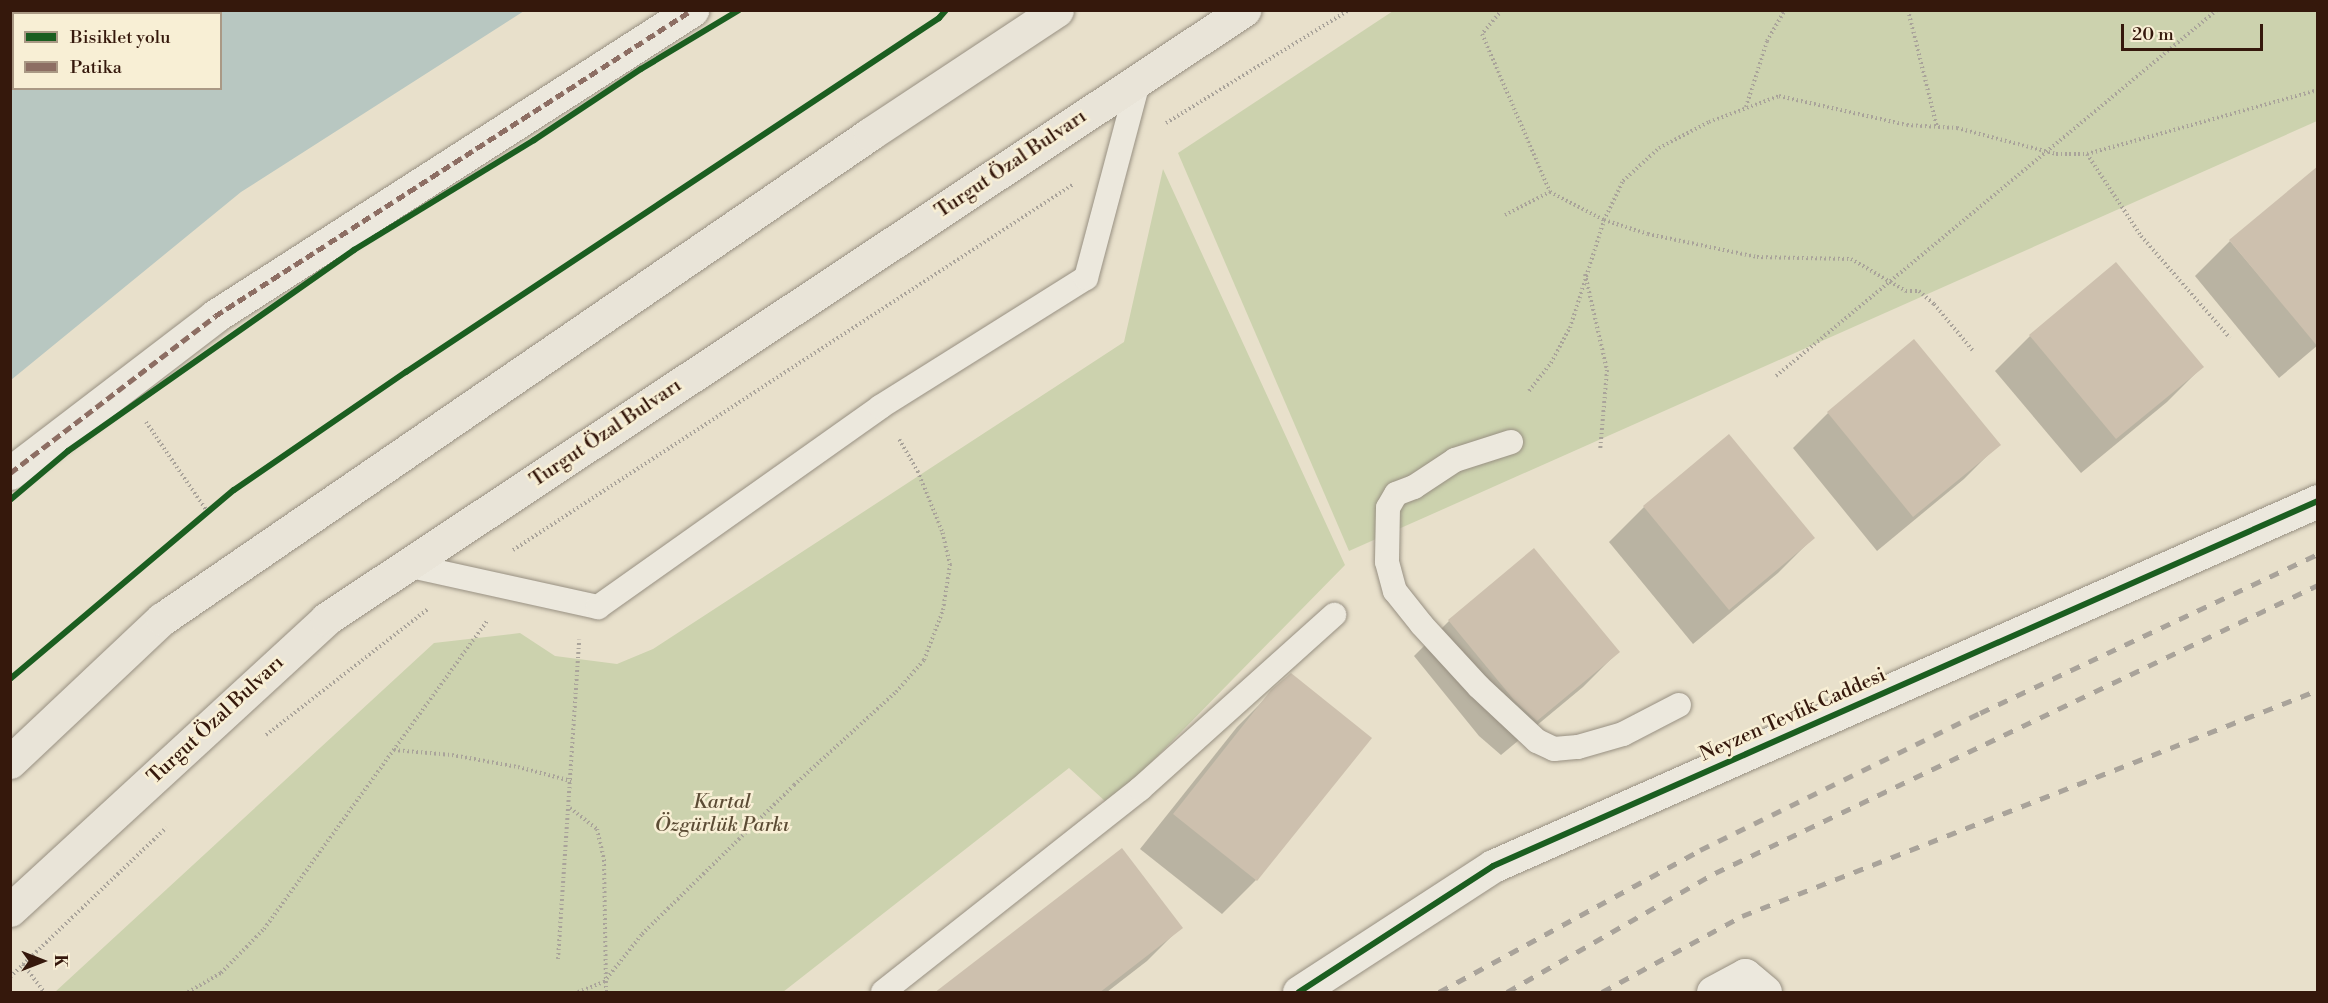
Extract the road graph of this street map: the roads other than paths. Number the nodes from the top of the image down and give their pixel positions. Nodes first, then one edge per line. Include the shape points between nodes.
1 (692, 10) edge
2 (1057, 10) edge
3 (1244, 10) edge
4 (1139, 79) junction
5 (1511, 442) dead end
6 (10, 473) edge
7 (2318, 501) edge
8 (406, 565) junction
9 (1334, 615) dead end
10 (1680, 705) dead end
11 (10, 762) edge
12 (10, 910) edge
13 (883, 993) edge
14 (1299, 993) edge
15 (1713, 993) edge
16 (1765, 993) edge

1 - 6 street via 215,316
2 - 11 highway via 162,619
3 - 4 highway, Turgut Özal Bulvarı
4 - 8 highway, Turgut Özal Bulvarı
4 - 8 lane via 1086,278 880,407 598,607
5 - 10 lane via 1455,460 1396,494 1388,508 1387,562 1395,591 1479,687 1537,741 1554,748 1578,747 1623,734
7 - 14 street, Neyzen Tevfik Caddesi via 1493,866
8 - 12 highway, Turgut Özal Bulvarı via 326,619
9 - 13 lane via 1140,789
15 - 16 street via 1745,975

